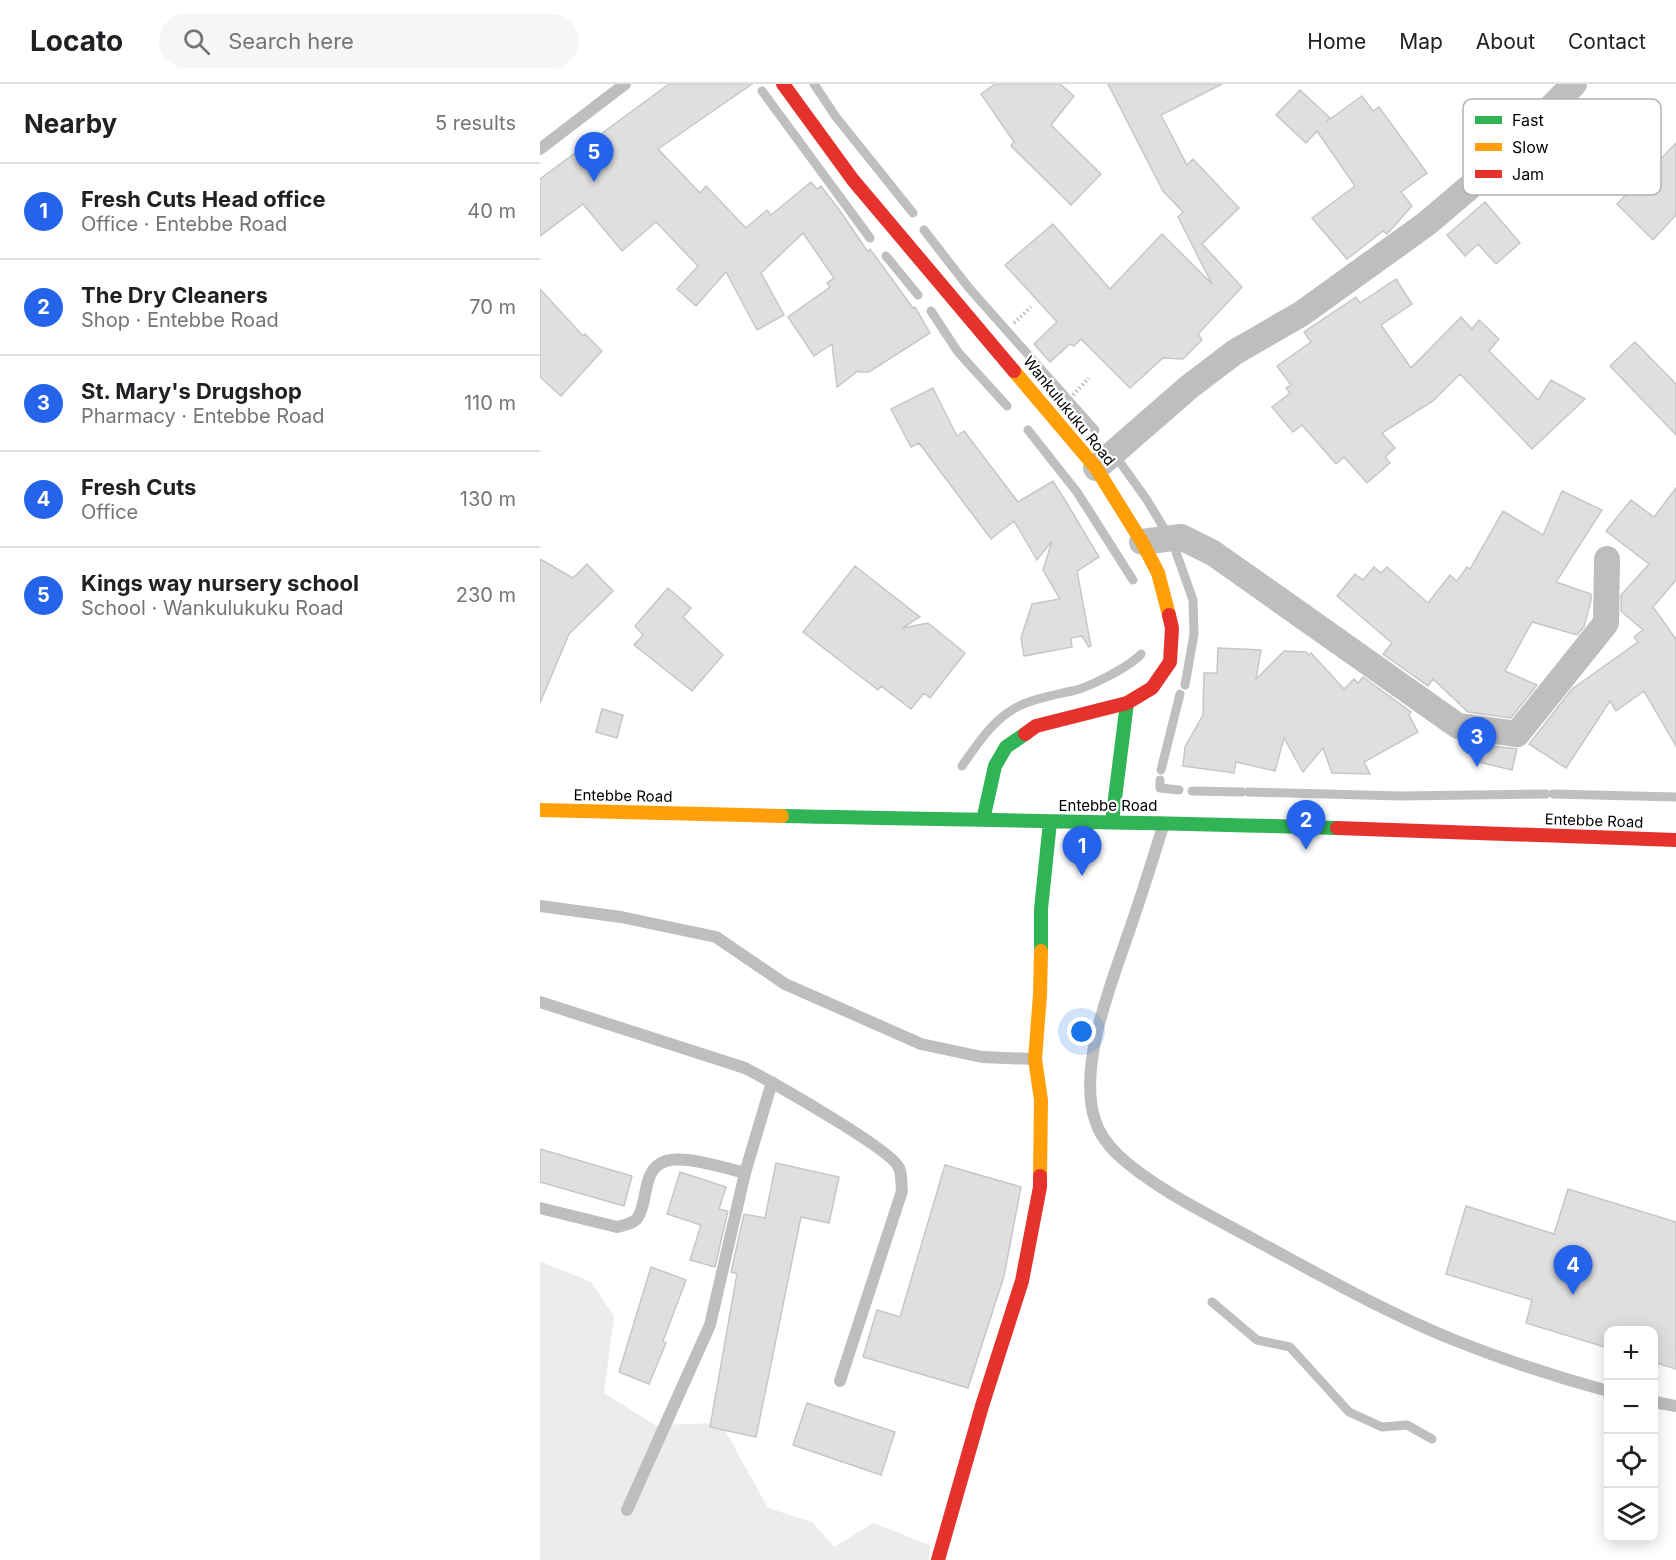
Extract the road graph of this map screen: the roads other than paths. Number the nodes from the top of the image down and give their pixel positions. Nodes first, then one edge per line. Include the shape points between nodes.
1 (625, 84) edge
2 (783, 84) edge
3 (1574, 84) edge
4 (1559, 99) edge
5 (540, 149) edge
6 (1463, 193) edge
7 (1096, 468) junction
8 (1142, 542) junction
9 (1607, 559) dead end
10 (1127, 704) junction
11 (540, 810) edge
12 (983, 820) junction
13 (1050, 822) junction
14 (1112, 822) junction
15 (1165, 822) junction
16 (1676, 840) edge
17 (540, 906) edge
18 (540, 1002) edge
19 (1035, 1059) junction
20 (772, 1082) junction
21 (744, 1173) junction
22 (540, 1208) edge
23 (840, 1381) dead end
24 (1604, 1389) edge
25 (1658, 1403) edge
26 (1676, 1406) edge
27 (627, 1510) dead end
28 (938, 1560) edge

1 - 5 lane
2 - 7 main road, Wankulukuku Road via 853,180
3 - 4 street
6 - 7 street via 1301,314 1235,352
7 - 8 main road, Wankulukuku Road
8 - 9 street via 1181,537 1213,552 1458,726 1517,734 1606,623
8 - 10 main road, Wankulukuku Road via 1158,573 1167,603 1172,628 1170,662 1152,688
10 - 12 main road, Wankulukuku Road via 1036,726 1006,747 995,765
10 - 14 main road
11 - 12 main road, Entebbe Road
12 - 13 main road, Entebbe Road
13 - 14 main road, Entebbe Road
13 - 19 main road via 1041,909
14 - 15 main road, Entebbe Road
15 - 16 main road, Entebbe Road
15 - 24 lane via 1099,1025 1089,1089 1103,1139 1155,1182 1207,1214 1383,1308 1454,1340
17 - 19 lane via 621,917 716,937 785,984 921,1044 982,1057
18 - 20 lane via 745,1068
19 - 28 main road via 1041,1100 1040,1187 1032,1236
20 - 21 lane
20 - 23 lane via 882,1150 899,1166 902,1191
21 - 22 lane via 699,1162 666,1161 648,1178 638,1218 617,1227
21 - 27 lane via 710,1325
25 - 26 lane

